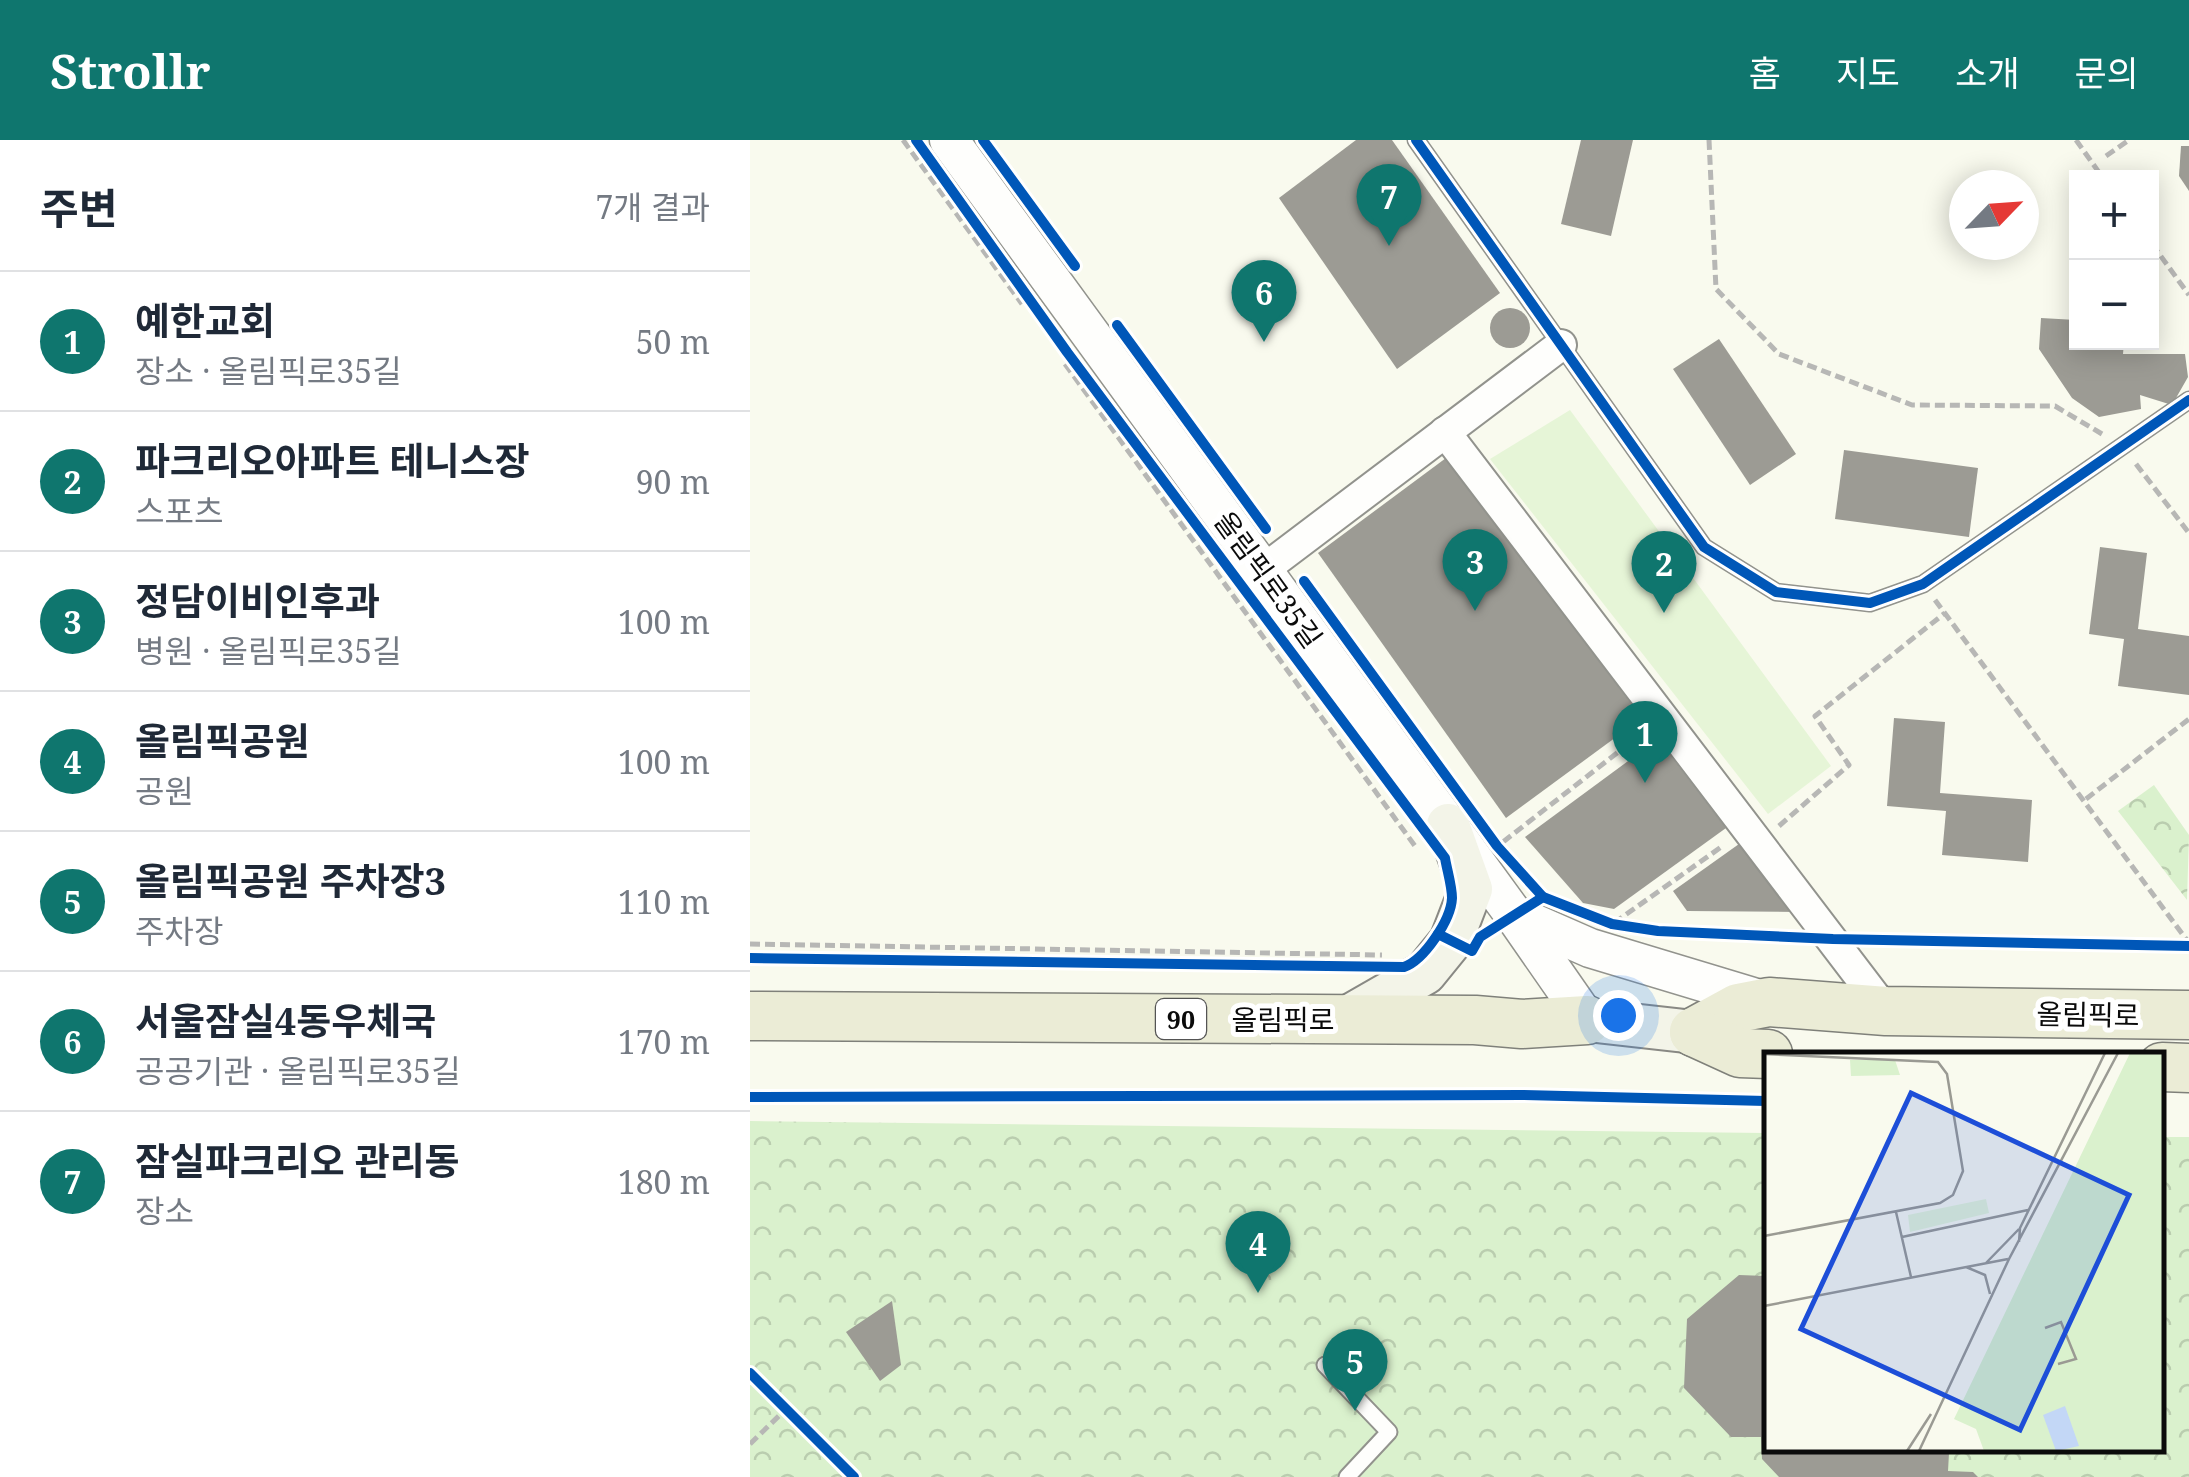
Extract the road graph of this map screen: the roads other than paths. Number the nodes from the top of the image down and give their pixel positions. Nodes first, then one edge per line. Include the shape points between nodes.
1 (949, 140) edge
2 (1416, 140) edge
3 (1561, 344) junction
4 (2189, 400) edge
5 (1445, 432) junction
6 (1255, 582) junction
7 (1451, 835) junction
8 (1514, 915) junction
9 (1769, 1002) junction
10 (1886, 1011) junction
11 (758, 1015) edge
12 (2189, 1015) edge
13 (1342, 1020) junction
14 (1587, 1020) junction
15 (1694, 1032) junction
16 (1764, 1054) edge
17 (2164, 1067) edge
18 (2189, 1068) edge
19 (1325, 1365) dead end
20 (1347, 1477) edge

1 - 6 street, 올림픽로35길
2 - 3 lane
3 - 4 lane via 1704,546 1776,592 1870,603 1923,584
3 - 5 street
5 - 6 street
5 - 10 street
6 - 7 street, 올림픽로35길
7 - 8 street, 올림픽로35길
7 - 13 main road via 1471,890 1451,941 1425,974
8 - 9 street via 1590,948
8 - 14 street, 올림픽로35길
9 - 10 main road, 올림픽로
9 - 15 main road, 올림픽로 via 1738,1008
10 - 12 main road, 올림픽로
11 - 13 main road, 올림픽로 / 90
13 - 14 main road, 올림픽로 / 90
14 - 15 main road, 올림픽로 / 90
15 - 16 main road, 올림픽로 / 90 via 1740,1053
17 - 18 main road
19 - 20 lane via 1389,1432

